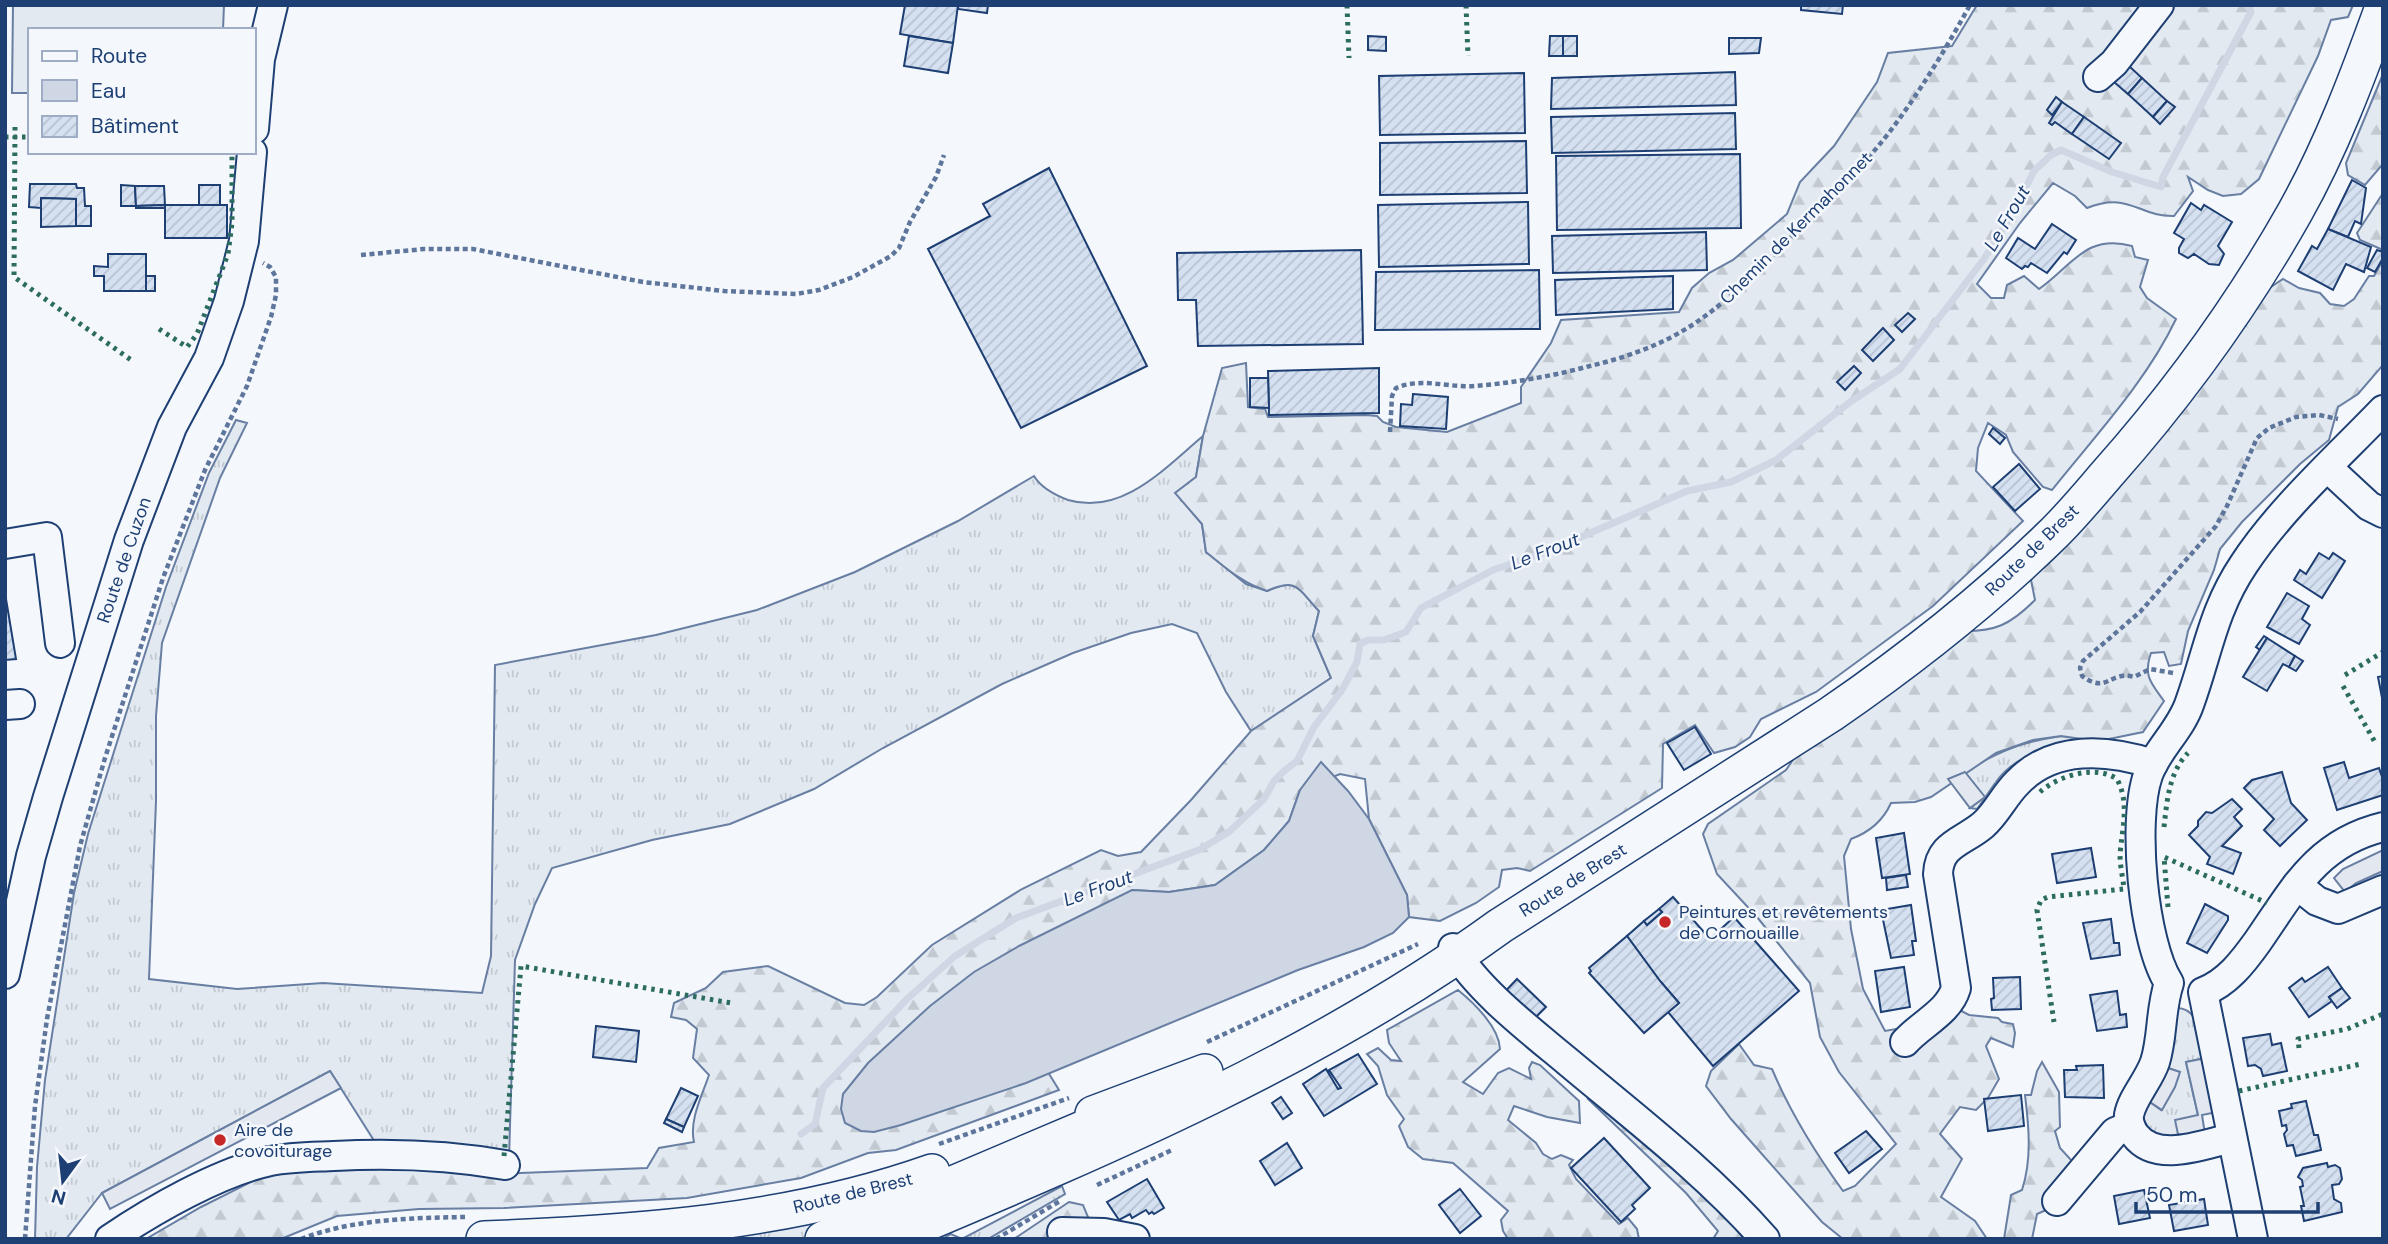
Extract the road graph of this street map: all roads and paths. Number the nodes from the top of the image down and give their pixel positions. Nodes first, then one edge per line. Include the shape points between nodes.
1 (273, 5) edge
2 (1970, 5) edge
3 (2158, 5) edge
4 (2383, 7) edge
5 (2098, 77) dead end
6 (256, 106) edge
7 (252, 154) edge
8 (944, 155) dead end
9 (361, 255) dead end
10 (241, 258) junction
11 (2374, 420) edge
12 (1390, 432) dead end
13 (2328, 468) junction
14 (2383, 513) edge
15 (5, 544) edge
16 (60, 643) dead end
17 (2166, 671) dead end
18 (2153, 764) junction
19 (2383, 827) edge
20 (2297, 885) junction
21 (2383, 890) edge
22 (1444, 949) junction
23 (5, 974) edge
24 (2169, 983) junction
25 (2203, 992) junction
26 (1905, 1042) dead end
27 (1202, 1059) junction
28 (1074, 1096) dead end
29 (2130, 1126) junction
30 (2232, 1138) junction
31 (934, 1146) dead end
32 (505, 1165) dead end
33 (2056, 1201) dead end
34 (1062, 1232) dead end
35 (24, 1239) edge
36 (110, 1239) edge
37 (484, 1239) edge
38 (823, 1239) edge
39 (889, 1239) edge
40 (1135, 1239) edge
41 (1765, 1239) edge
42 (2253, 1239) edge

1 - 6 street via 260,59
2 - 12 path, Chemin de Kermahonnet via 1896,124 1803,225 1716,309 1656,344 1588,367 1472,386 1402,385 1392,396
3 - 5 street
4 - 22 main road, Route de Brest via 2326,149 2280,237 2175,394 2066,521 1979,602 1877,683 1500,926
7 - 10 street, Route de Cuzon
8 - 9 path via 929,192 891,256 853,277 796,294 643,282 473,248
10 - 23 street, Route de Cuzon via 209,358 172,427 129,540 31,856
10 - 35 path via 270,267 276,277 273,306 255,366 205,470 163,578 88,817 47,1019 34,1106
11 - 13 street
11 - 17 path via 2296,417 2257,438 2216,526 2140,612 2080,668 2082,676 2096,684 2150,669
13 - 14 street
13 - 18 street via 2274,525 2234,579 2211,627 2188,709
15 - 16 street via 47,537
18 - 24 street via 2142,808 2144,876 2150,934
18 - 26 street via 2108,752 2048,761 2027,773 1986,822 1946,850 1938,874 1956,988 1943,1009
19 - 20 street via 2334,847
20 - 21 street via 2316,901 2339,909
20 - 25 street via 2238,967
22 - 27 main road, Route de Brest
22 - 27 path
22 - 39 main road, Route de Brest via 1323,1038 1204,1100
22 - 41 street via 1507,1009 1719,1190
24 - 25 street via 2185,993
24 - 29 street via 2157,1055 2129,1113
25 - 30 street
27 - 37 main road, Route de Brest via 926,1174 816,1204 677,1228
27 - 38 main road, Route de Brest via 1098,1123
28 - 31 path
29 - 30 street via 2148,1146 2166,1150
29 - 33 street via 2115,1132
30 - 42 street
32 - 36 street via 422,1154 270,1161 209,1184
34 - 40 street

